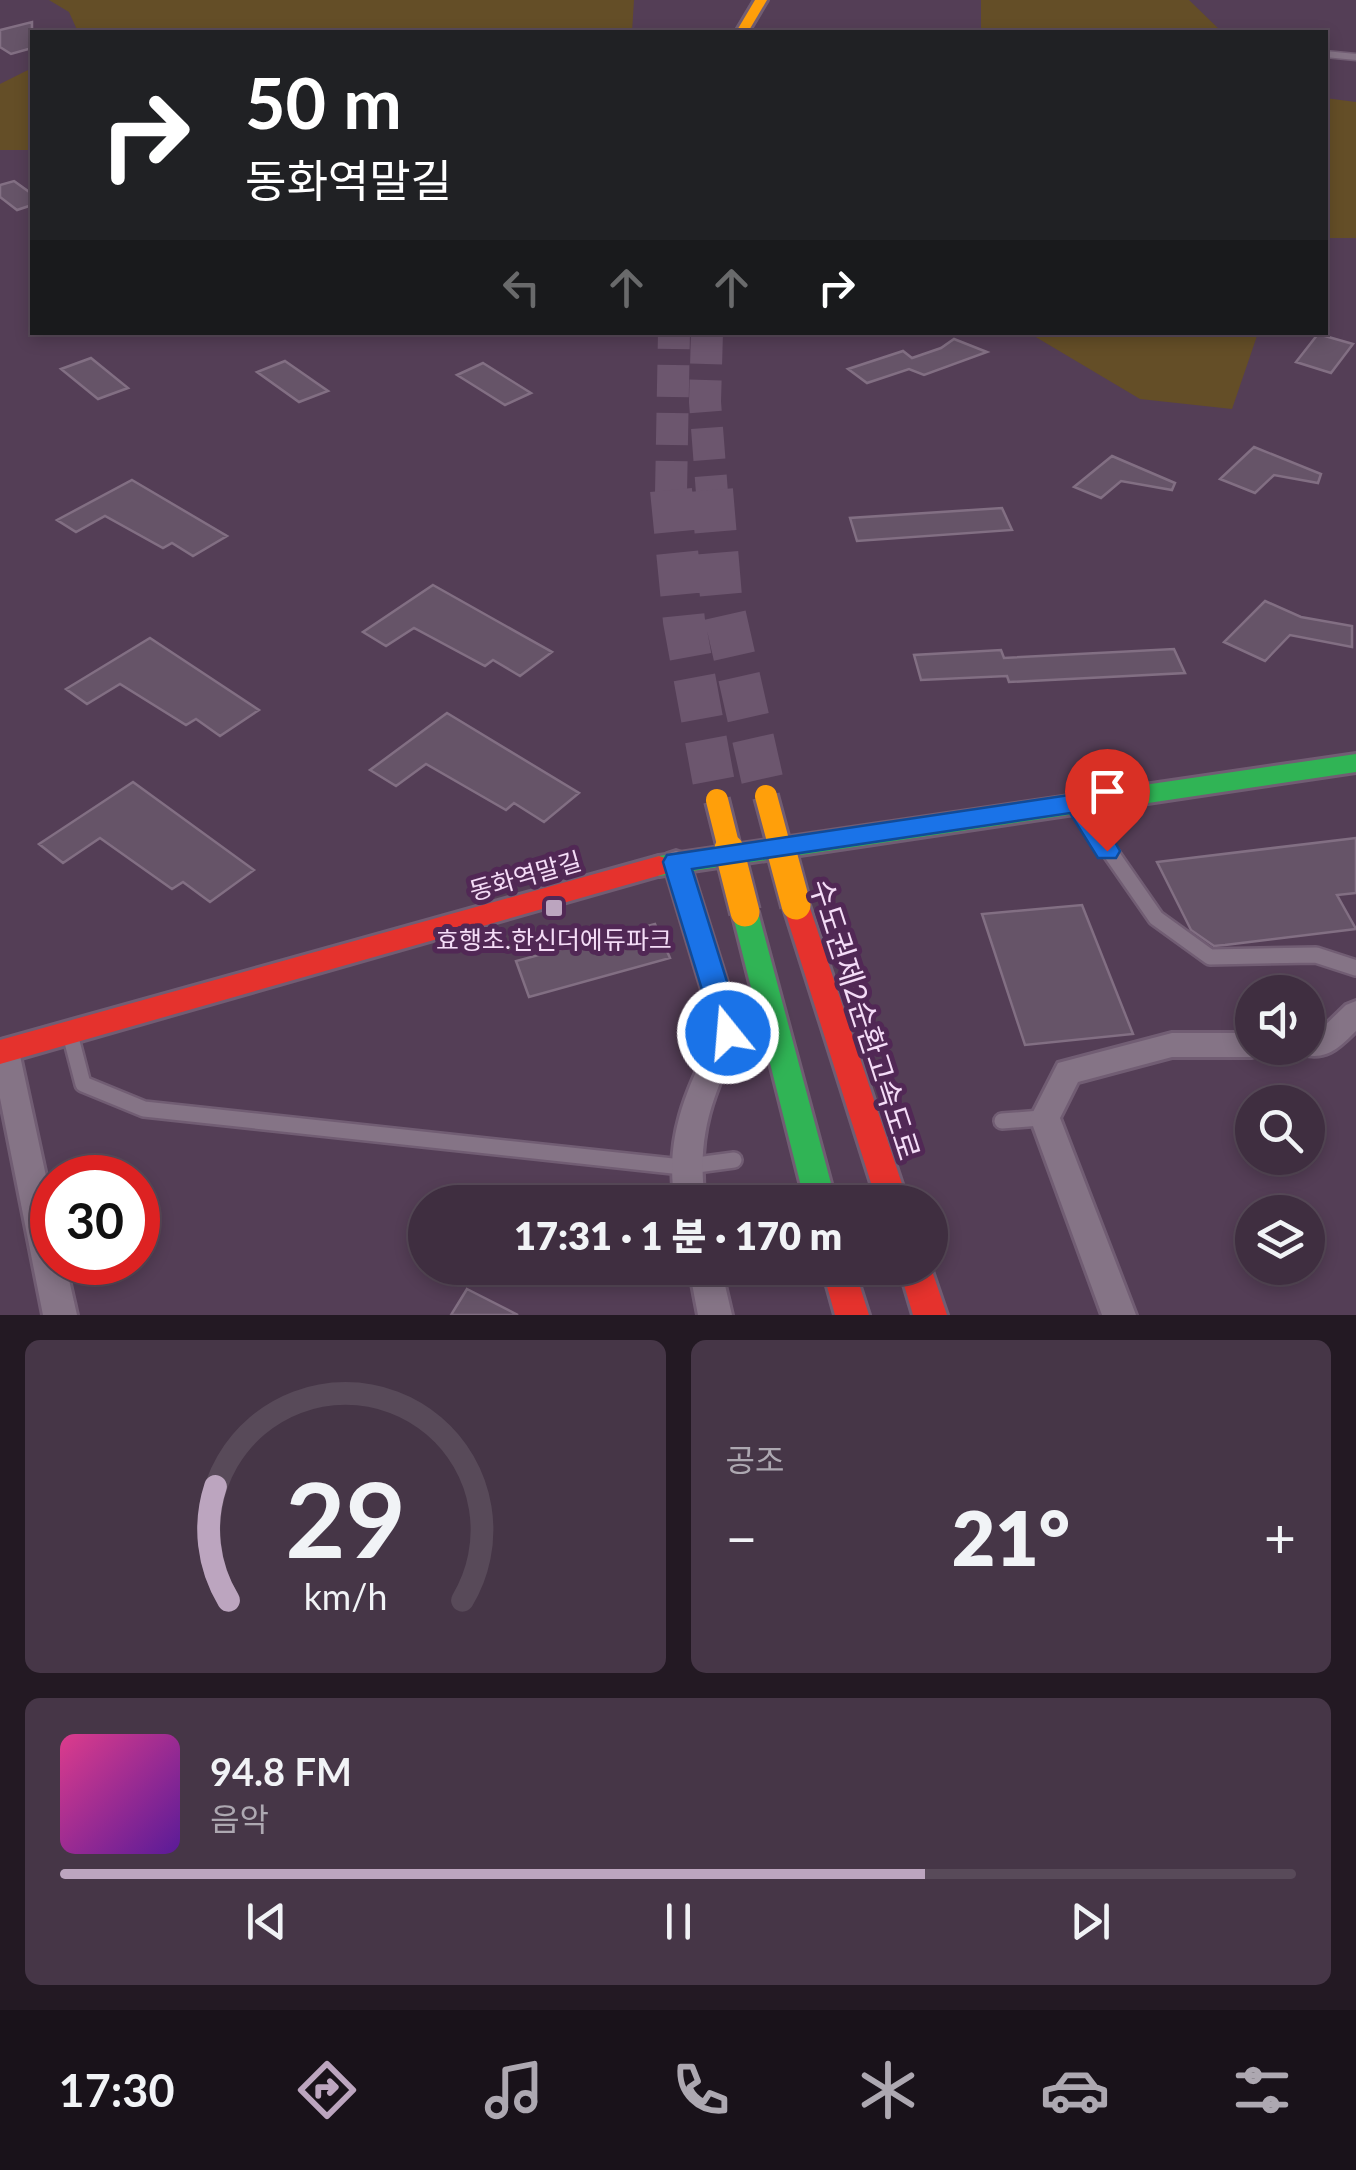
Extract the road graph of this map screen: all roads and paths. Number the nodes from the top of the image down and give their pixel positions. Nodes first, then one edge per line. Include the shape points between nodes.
1 (775, 7) edge
2 (745, 30) edge
3 (1328, 54) edge
4 (1356, 57) edge
5 (1356, 763) edge
6 (766, 796) tunnel mouth
7 (717, 800) tunnel mouth
8 (1076, 803) junction
9 (676, 862) junction
10 (1356, 968) edge
11 (1356, 1013) edge
12 (70, 1032) junction
13 (1325, 1043) edge
14 (1235, 1045) edge
15 (2, 1051) edge
16 (1046, 1118) junction
17 (1002, 1121) dead end
18 (734, 1160) dead end
19 (682, 1167) junction
20 (686, 1185) edge
21 (817, 1185) edge
22 (887, 1185) edge
23 (709, 1285) edge
24 (843, 1285) edge
25 (920, 1285) edge
26 (60, 1315) edge
27 (715, 1315) edge
28 (852, 1315) edge
29 (930, 1315) edge
30 (1120, 1315) edge

1 - 2 main road
3 - 4 lane
5 - 8 main road, 동화역말길
6 - 22 main road, 수도권제2순환고속도로, bridge
7 - 21 main road, bridge
8 - 9 main road, 동화역말길
8 - 10 lane via 1156,918 1210,957 1316,955
9 - 12 main road, 동화역말길
9 - 19 street via 728,1033 694,1103
11 - 13 street
12 - 15 main road, 동화역말길
12 - 19 lane via 83,1084 144,1109
14 - 16 street via 1172,1045 1068,1072
15 - 26 street
16 - 17 lane
16 - 30 street
18 - 19 lane
19 - 20 street
23 - 27 street
24 - 28 main road
25 - 29 main road

